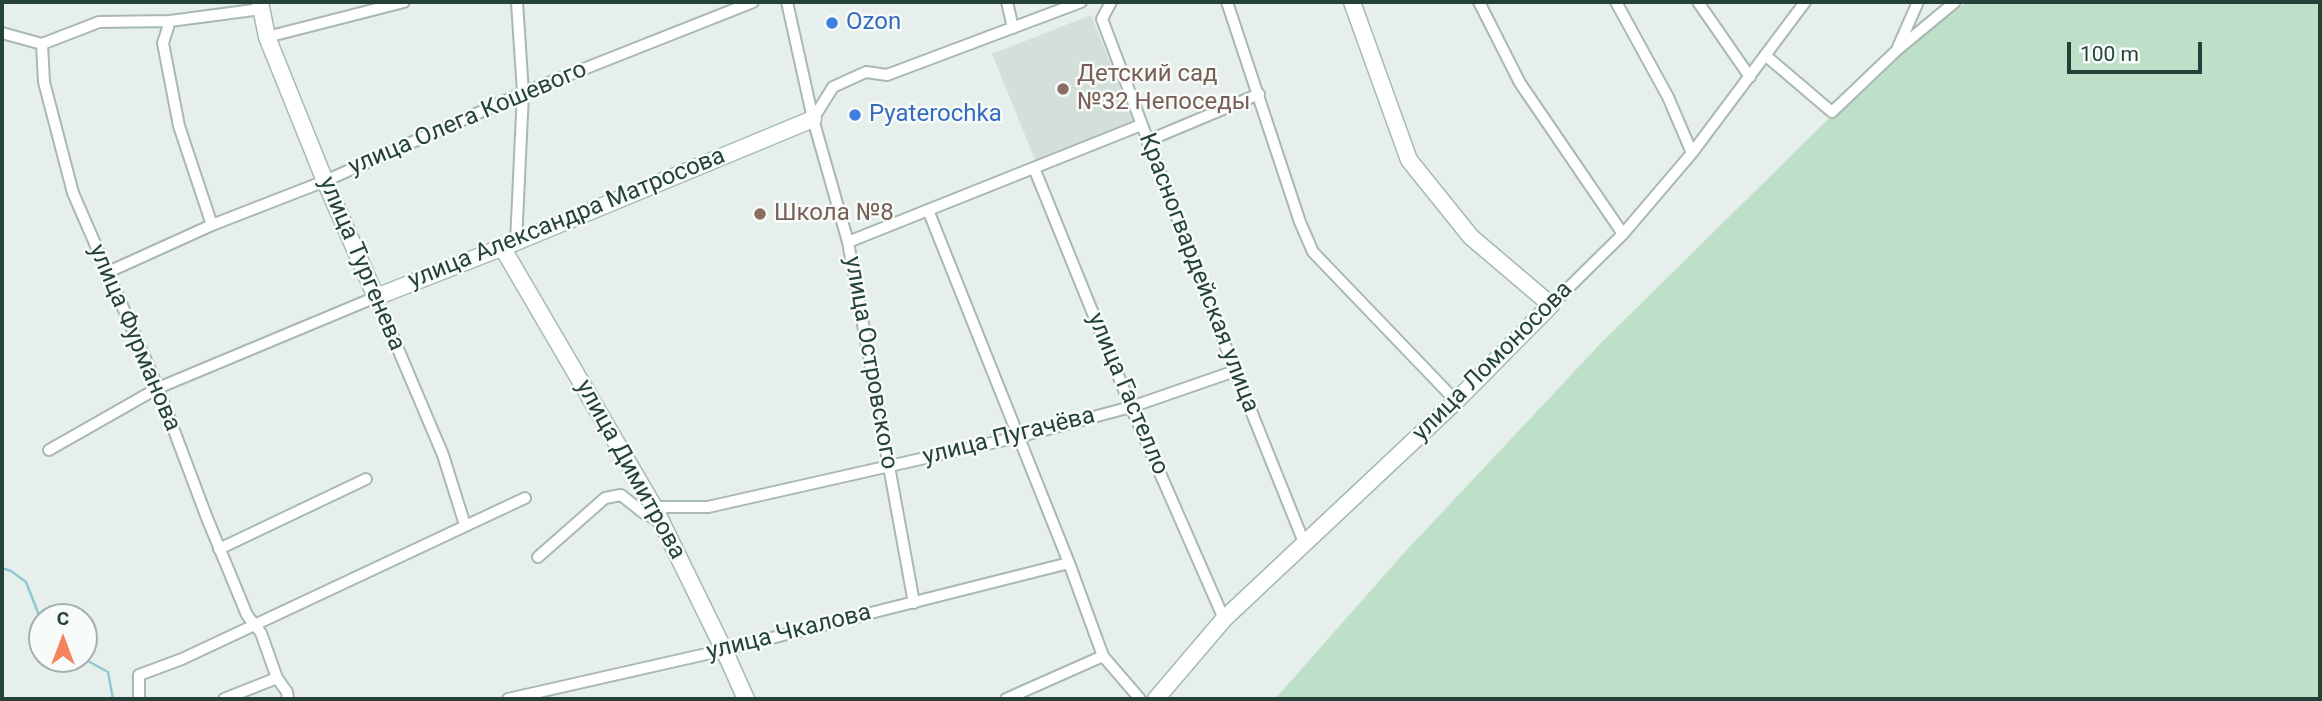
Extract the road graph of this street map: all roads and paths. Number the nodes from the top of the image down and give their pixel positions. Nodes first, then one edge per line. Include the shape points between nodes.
1 (404, 2) edge
2 (517, 2) edge
3 (753, 2) edge
4 (787, 2) edge
5 (1007, 2) edge
6 (1081, 2) edge
7 (1111, 2) edge
8 (1227, 2) edge
9 (1352, 2) edge
10 (1479, 2) edge
11 (1616, 2) edge
12 (1698, 2) edge
13 (1805, 2) edge
14 (1918, 2) edge
15 (1955, 2) edge
16 (260, 5) edge
17 (170, 22) junction
18 (1013, 28) junction
19 (2, 33) edge
20 (267, 37) junction
21 (42, 44) junction
22 (1897, 50) junction
23 (1765, 55) junction
24 (1750, 76) junction
25 (523, 93) junction
26 (1259, 94) junction
27 (813, 119) junction
28 (1141, 125) junction
29 (1147, 141) junction
30 (1692, 153) junction
31 (1034, 168) junction
32 (325, 181) junction
33 (928, 210) junction
34 (212, 225) junction
35 (1623, 234) junction
36 (848, 242) junction
37 (509, 245) junction
38 (106, 273) junction
39 (376, 297) junction
40 (1551, 305) junction
41 (1235, 372) junction
42 (158, 388) junction
43 (1456, 401) junction
44 (1131, 407) junction
45 (1018, 437) junction
46 (50, 450) dead end
47 (888, 466) junction
48 (366, 479) dead end
49 (525, 498) dead end
50 (658, 514) junction
51 (465, 525) junction
52 (1305, 545) junction
53 (219, 549) junction
54 (538, 557) dead end
55 (1069, 563) junction
56 (914, 603) junction
57 (1224, 619) junction
58 (255, 623) junction
59 (724, 650) junction
60 (1103, 656) junction
61 (277, 678) junction
62 (522, 697) edge
63 (139, 699) edge
64 (224, 699) edge
65 (288, 699) edge
66 (508, 699) edge
67 (746, 699) edge
68 (1006, 699) edge
69 (1140, 699) edge
70 (1156, 699) edge

1 - 20 street
2 - 25 street
3 - 25 street, улица Олега Кошевого
4 - 27 street, улица Островского
5 - 18 street
6 - 18 street
7 - 28 street, Красногвардейская улица via 1102,19
8 - 26 street
9 - 40 street via 1409,160 1471,237
10 - 35 street via 1520,83
11 - 30 street via 1668,97
12 - 24 street
13 - 23 street, улица Ломоносова
14 - 22 street
15 - 22 street
16 - 17 street
16 - 20 street, улица Тургенева
17 - 21 street via 99,22
17 - 34 street via 163,43 179,126
18 - 27 street via 887,75 866,72 833,87
19 - 21 street
20 - 32 street, улица Тургенева
21 - 38 street, улица Фурманова via 44,82 73,193
22 - 23 street via 1832,112
23 - 24 street, улица Ломоносова
24 - 30 street, улица Ломоносова
25 - 32 street, улица Олега Кошевого
25 - 37 street
26 - 29 street
26 - 43 street via 1313,252
27 - 36 street, улица Островского
27 - 37 street, улица Александра Матросова
28 - 29 street, Красногвардейская улица
28 - 31 street
29 - 41 street, Красногвардейская улица
30 - 35 street, улица Ломоносова
31 - 33 street
31 - 44 street, улица Гастелло
32 - 34 street, улица Олега Кошевого
32 - 39 street, улица Тургенева
33 - 36 street
33 - 45 street
34 - 38 street, улица Олега Кошевого
35 - 40 street, улица Ломоносова
36 - 47 street, улица Островского
37 - 39 street, улица Александра Матросова
37 - 50 street, улица Димитрова
38 - 42 street, улица Фурманова
39 - 42 street, улица Александра Матросова
39 - 51 street, улица Тургенева via 443,455
40 - 43 street, улица Ломоносова
41 - 44 street, улица Пугачёва
41 - 52 street, Красногвардейская улица
42 - 46 street, улица Александра Матросова
42 - 53 street, улица Фурманова
43 - 52 street, улица Ломоносова
44 - 45 street, улица Пугачёва
44 - 57 street, улица Гастелло
45 - 47 street, улица Пугачёва
45 - 55 street
47 - 50 street, улица Пугачёва
47 - 56 street, улица Островского
48 - 53 street
49 - 51 street
50 - 54 street via 645,514 621,495 605,498
50 - 59 street, улица Димитрова
51 - 58 street
52 - 57 street, улица Ломоносова
53 - 58 street, улица Фурманова via 247,615
55 - 56 street, улица Чкалова
55 - 60 street
56 - 59 street, улица Чкалова
57 - 70 street, улица Ломоносова
58 - 61 street, улица Фурманова
58 - 63 street via 139,675
59 - 62 street, улица Чкалова
59 - 67 street, улица Димитрова
60 - 68 street
60 - 69 street
61 - 64 street
61 - 65 street, улица Фурманова
62 - 66 street, улица Чкалова

